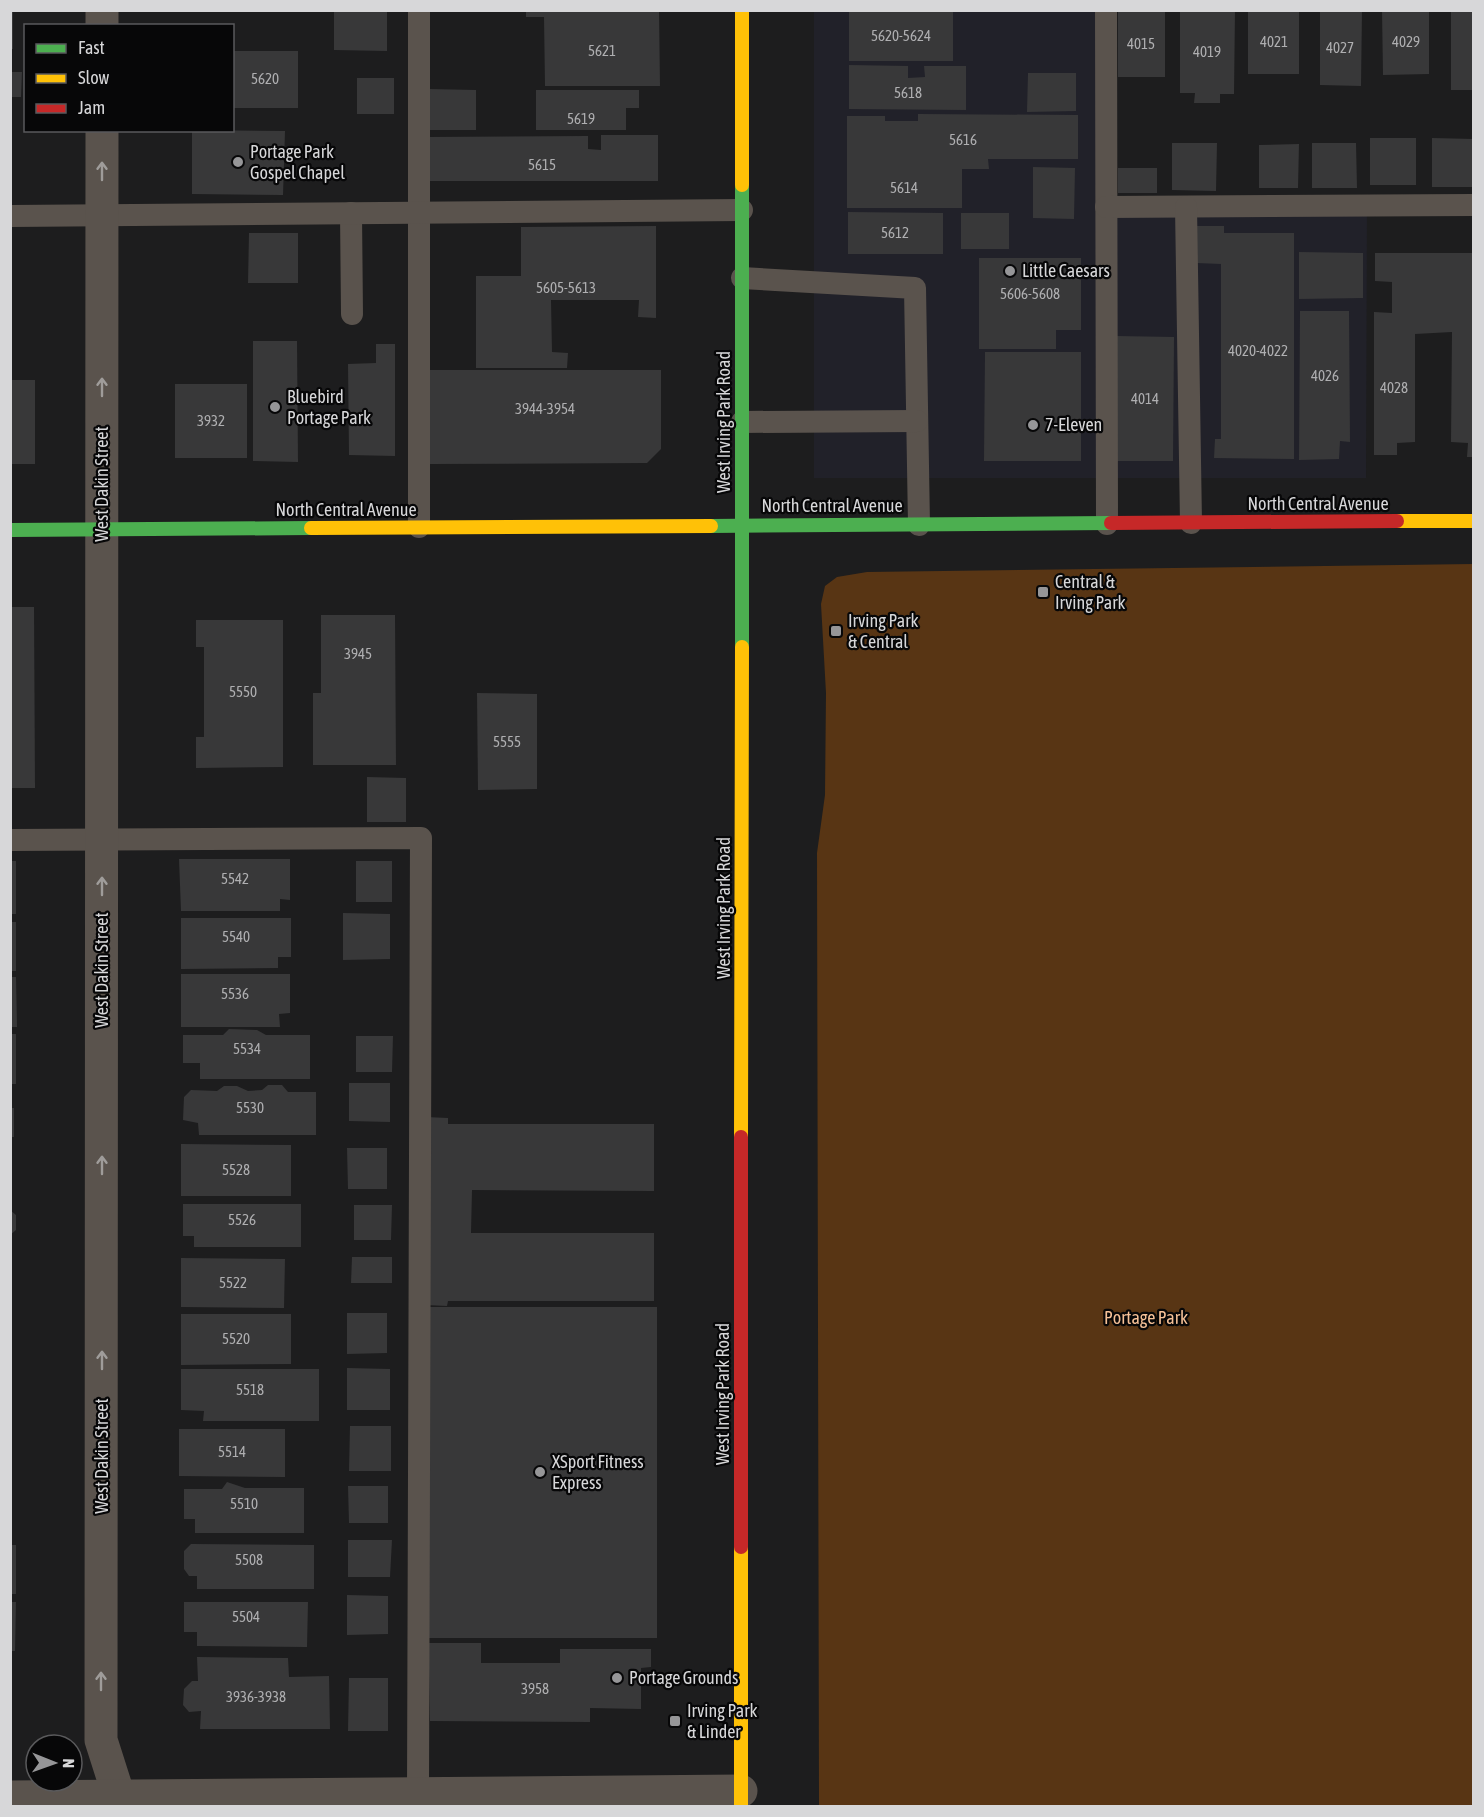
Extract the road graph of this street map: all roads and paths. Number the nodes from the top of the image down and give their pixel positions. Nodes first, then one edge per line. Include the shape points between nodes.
1 (419, 10) edge
2 (742, 10) edge
3 (1106, 10) edge
4 (102, 132) edge
5 (1473, 205) edge
6 (1106, 207) junction
7 (1186, 207) junction
8 (742, 210) junction
9 (351, 213) junction
10 (419, 213) junction
11 (102, 215) junction
12 (10, 216) edge
13 (742, 278) junction
14 (352, 314) dead end
15 (917, 421) junction
16 (742, 422) junction
17 (1473, 521) edge
18 (1191, 523) junction
19 (742, 524) junction
20 (1107, 524) junction
21 (919, 525) junction
22 (419, 527) junction
23 (102, 529) junction
24 (10, 530) edge
25 (102, 839) junction
26 (10, 840) edge
27 (418, 1794) junction
28 (10, 1797) edge
29 (741, 1799) edge
30 (451, 1800) edge
31 (505, 1800) edge
32 (541, 1800) edge
33 (121, 1802) edge

1 - 10 lane
2 - 8 main road, West Irving Park Road
3 - 6 lane
11 -> 4 street, West Dakin Street
5 - 7 lane
6 - 7 lane
6 - 20 lane
7 - 18 lane
8 - 10 lane
8 - 13 main road, West Irving Park Road
9 - 10 lane
9 - 11 lane
9 - 14 lane
10 - 22 lane
11 - 12 lane
23 -> 11 street, West Dakin Street
13 - 15 lane via 915,288
13 - 16 main road, West Irving Park Road
15 - 16 lane
15 - 21 lane
16 - 19 main road, West Irving Park Road
17 - 18 main road, North Central Avenue
18 - 20 main road, North Central Avenue
19 - 21 main road, North Central Avenue
19 - 22 main road, North Central Avenue
19 - 29 main road, West Irving Park Road
20 - 21 main road, North Central Avenue
22 - 23 main road, North Central Avenue
23 - 24 main road, North Central Avenue
23 - 25 street, West Dakin Street
25 - 26 lane
25 - 27 lane via 421,838
33 -> 25 street, West Dakin Street via 101,1740
27 - 30 street
27 - 33 street
28 - 33 street
29 - 32 street
30 - 31 street
31 - 32 street

